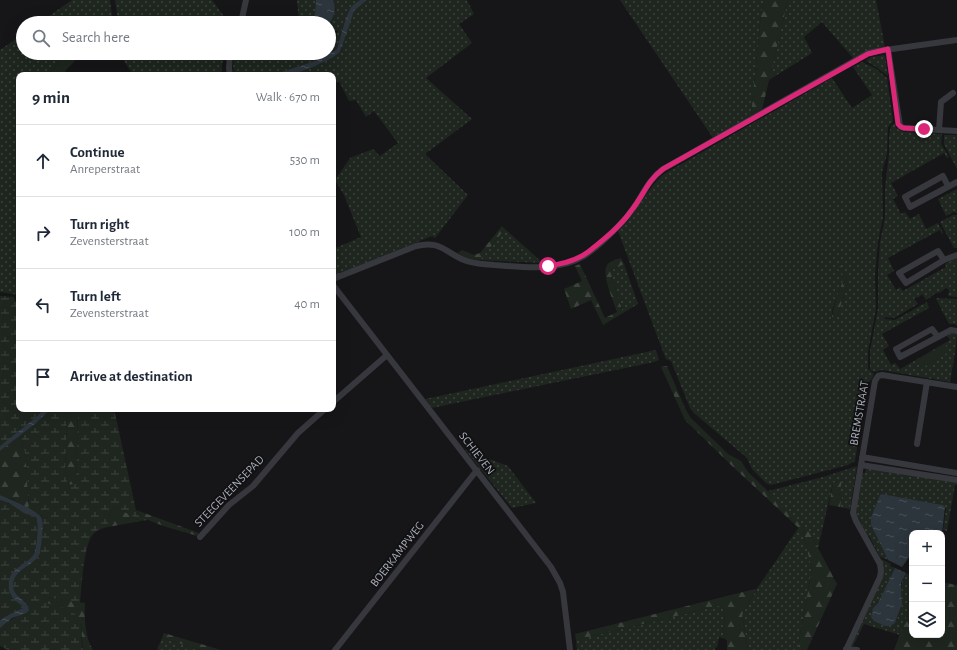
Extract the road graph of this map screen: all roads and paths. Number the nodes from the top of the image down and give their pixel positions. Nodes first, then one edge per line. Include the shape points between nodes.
1 (246, 0) edge
2 (243, 16) edge
3 (957, 40) edge
4 (888, 49) junction
5 (230, 60) edge
6 (230, 72) edge
7 (953, 93) dead end
8 (939, 130) junction
9 (957, 131) edge
10 (957, 182) edge
11 (948, 186) junction
12 (957, 255) edge
13 (944, 260) junction
14 (336, 278) edge
15 (336, 290) edge
16 (957, 331) edge
17 (938, 337) junction
18 (387, 355) junction
19 (927, 382) junction
20 (957, 387) edge
21 (336, 399) edge
22 (321, 412) edge
23 (917, 444) dead end
24 (862, 457) junction
25 (861, 464) junction
26 (476, 470) junction
27 (957, 473) edge
28 (957, 480) edge
29 (200, 537) dead end
30 (335, 650) edge
31 (570, 650) edge
32 (846, 650) edge
33 (857, 650) edge

1 - 2 street
3 - 4 street
4 - 8 street via 900,126
4 - 14 street via 868,54 663,169 652,178 625,219 576,260 558,265 526,268 474,263 442,247 425,244
5 - 6 street
7 - 8 street via 941,102
8 - 9 street
10 - 11 street
11 - 11 street via 910,207 905,197 943,176
12 - 13 street
13 - 13 street via 938,251 899,273 906,283
15 - 18 street, SCHIEVEN
16 - 17 street via 951,330
17 - 17 street via 900,357 896,349 932,329
18 - 21 street
18 - 26 street, SCHIEVEN
19 - 20 street, BREMSTRAAT
19 - 23 street
19 - 24 street, BREMSTRAAT via 882,375 876,378
22 - 29 street, STEEGEVEENSEPAD via 298,433 253,486 229,506
24 - 25 street
24 - 27 street
25 - 28 street
25 - 32 street via 853,513 880,564 881,571
26 - 30 street, BOERKAMPWEG
26 - 31 street, SCHIEVEN via 556,575 563,592
32 - 33 street

